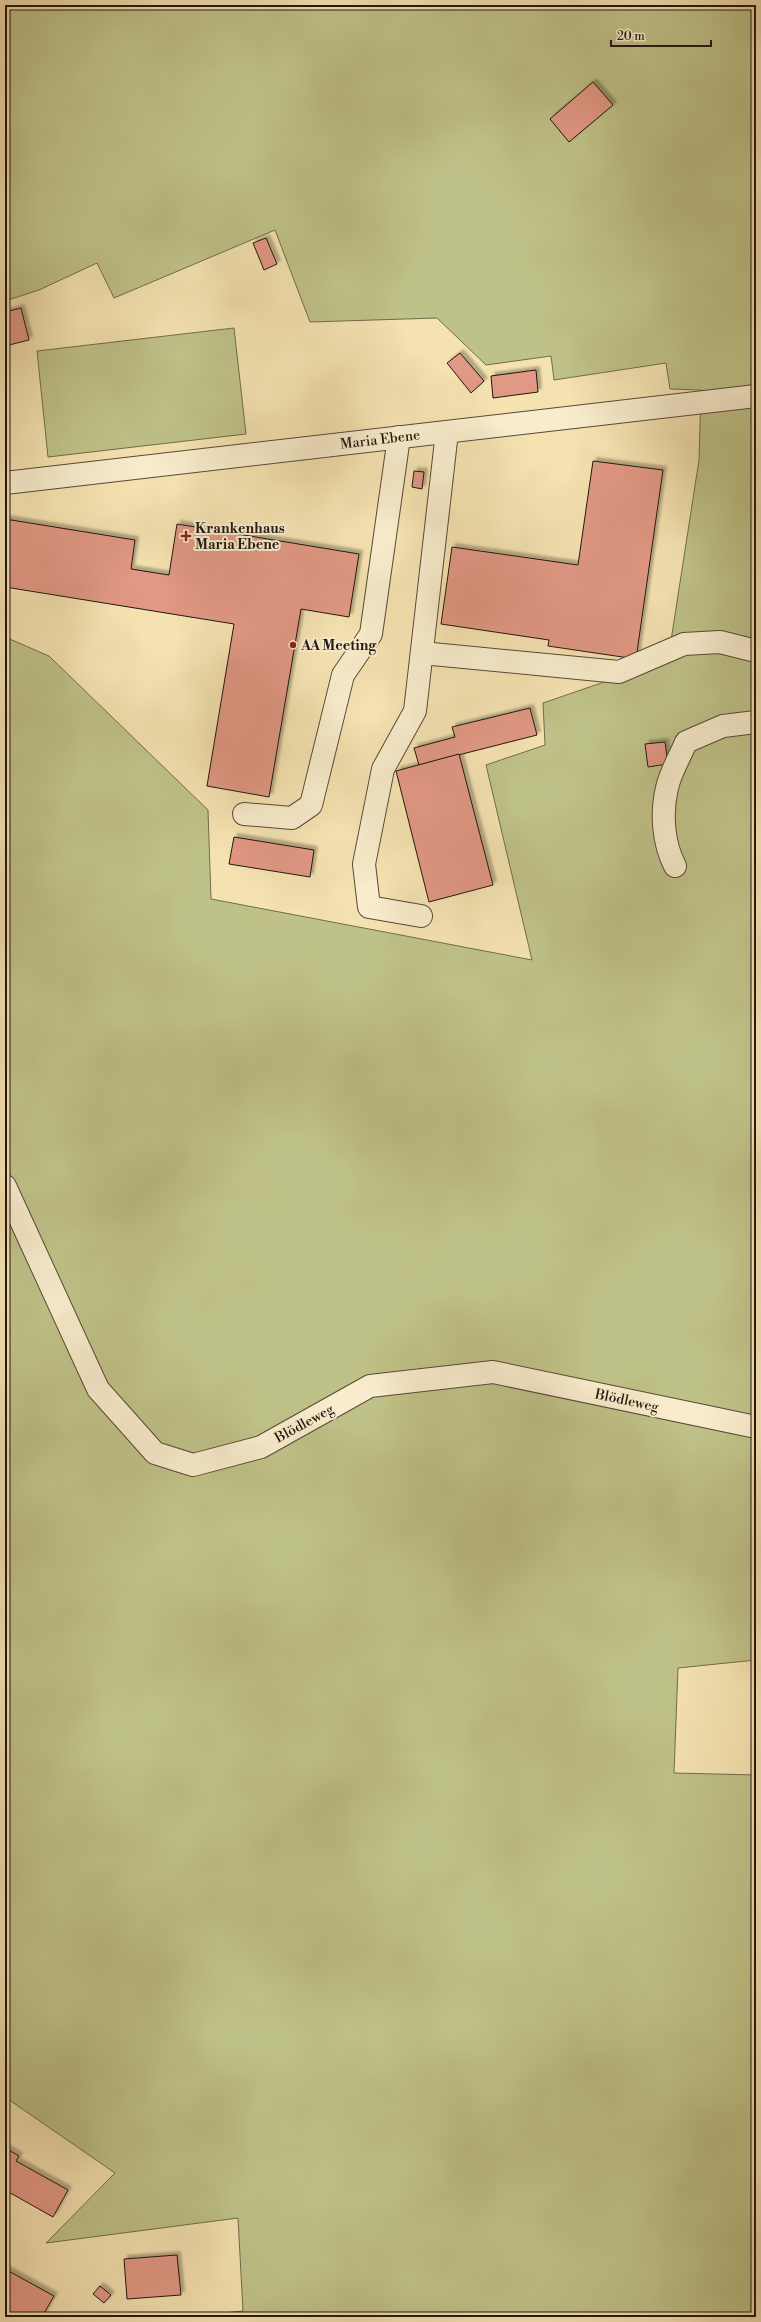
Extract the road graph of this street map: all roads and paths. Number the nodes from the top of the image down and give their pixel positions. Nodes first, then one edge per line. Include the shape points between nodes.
1 (756, 396) edge
2 (447, 432) junction
3 (399, 437) junction
4 (5, 483) edge
5 (756, 651) edge
6 (422, 653) junction
7 (756, 722) edge
8 (244, 814) dead end
9 (674, 866) dead end
10 (420, 916) dead end
11 (5, 1186) edge
12 (756, 1428) edge

1 - 2 street, Maria Ebene
2 - 3 street, Maria Ebene
2 - 6 street
3 - 4 street, Maria Ebene
3 - 8 street via 371,634 343,674 311,804 292,818
5 - 6 street via 720,642 684,644 620,672
6 - 10 street via 415,711 384,769 364,864 370,907
7 - 9 street via 723,726 686,742 667,787 664,814 668,854
11 - 12 street, Blödleweg via 98,1389 155,1452 193,1465 261,1447 370,1386 493,1372

